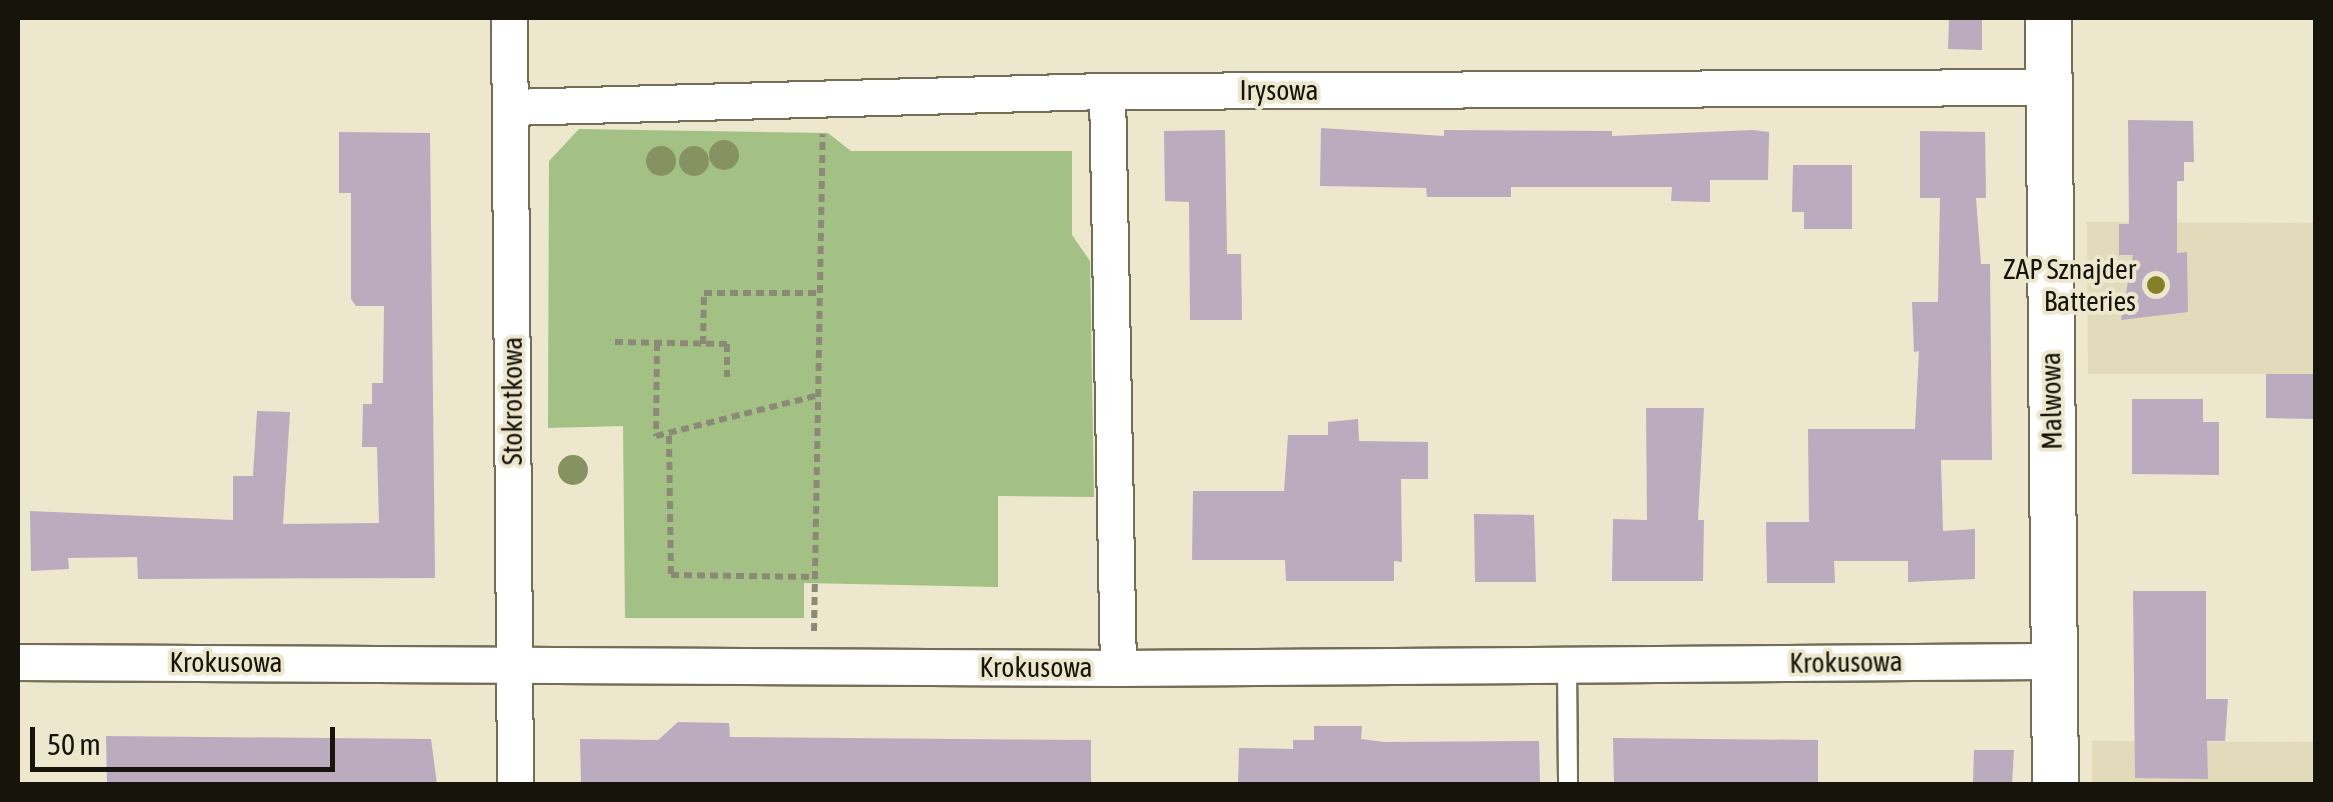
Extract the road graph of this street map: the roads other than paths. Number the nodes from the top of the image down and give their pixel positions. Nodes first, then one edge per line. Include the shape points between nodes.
1 (509, 18) edge
2 (2048, 18) edge
3 (2048, 87) junction
4 (1106, 91) junction
5 (510, 106) junction
6 (2054, 661) junction
7 (18, 662) edge
8 (514, 664) junction
9 (1567, 666) junction
10 (1118, 668) junction
11 (515, 784) edge
12 (1568, 784) edge
13 (2054, 784) edge

1 - 5 street, Stokrotkowa
2 - 3 street, Malwowa
3 - 4 street, Irysowa
3 - 6 street, Malwowa
4 - 5 street, Irysowa
4 - 10 street
5 - 8 street, Stokrotkowa
6 - 9 street, Krokusowa
6 - 13 street, Malwowa
7 - 8 street, Krokusowa
8 - 10 street, Krokusowa
8 - 11 street, Stokrotkowa
9 - 10 street, Krokusowa
9 - 12 lane

